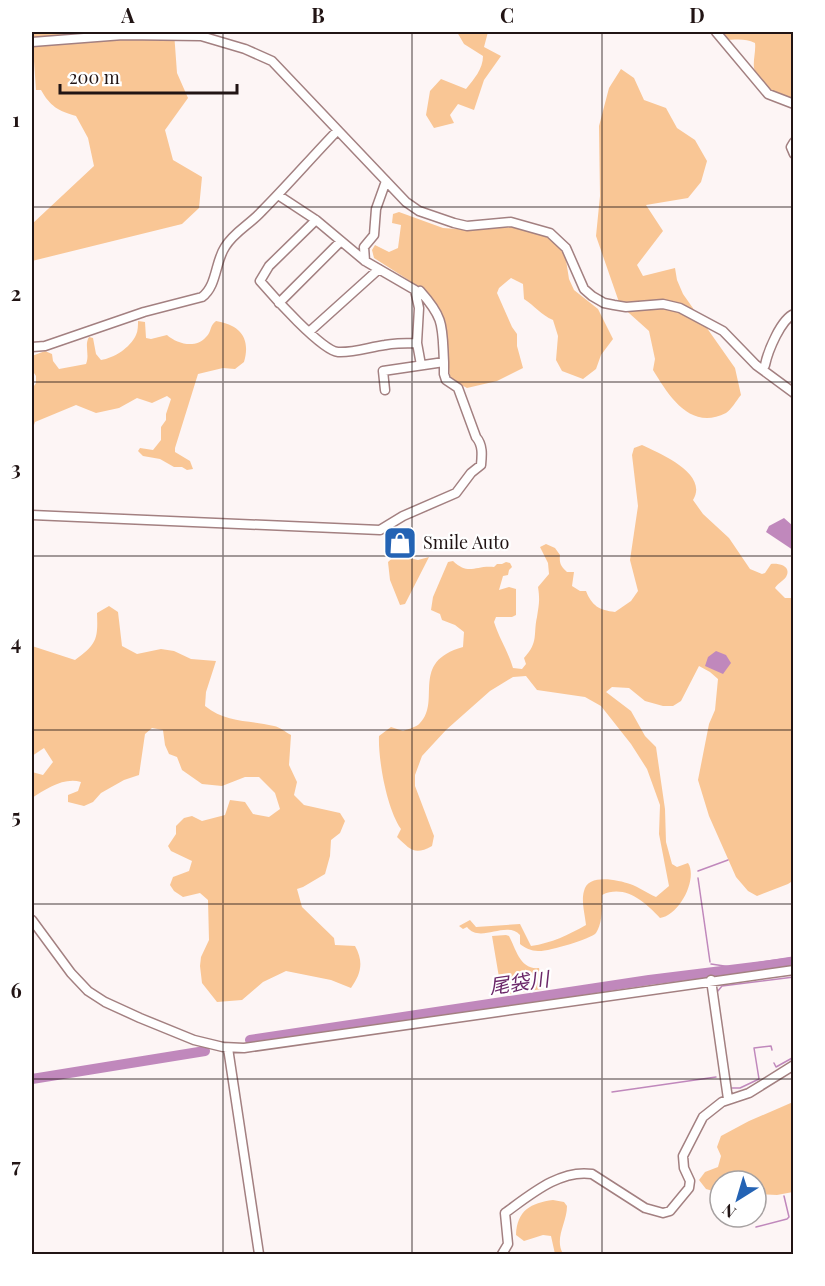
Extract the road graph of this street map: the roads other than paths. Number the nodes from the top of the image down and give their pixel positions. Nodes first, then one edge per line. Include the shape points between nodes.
1 (716, 32) edge
2 (32, 42) edge
3 (794, 104) edge
4 (337, 131) junction
5 (794, 142) edge
6 (794, 154) edge
7 (386, 181) junction
8 (278, 195) junction
9 (316, 220) junction
10 (341, 241) junction
11 (365, 261) junction
12 (379, 269) junction
13 (417, 293) junction
14 (279, 303) junction
15 (794, 314) edge
16 (309, 332) junction
17 (417, 343) junction
18 (32, 347) edge
19 (444, 362) junction
20 (421, 365) junction
21 (765, 365) dead end
22 (385, 390) dead end
23 (794, 393) edge
24 (32, 515) edge
25 (32, 920) edge
26 (794, 970) edge
27 (711, 980) junction
28 (228, 1048) junction
29 (794, 1065) edge
30 (728, 1099) junction
31 (259, 1254) edge
32 (502, 1254) edge

1 - 3 street via 768,94
2 - 4 street via 123,35 201,36 272,61
4 - 7 street
4 - 8 street
5 - 6 street
7 - 11 street via 376,209 374,235 364,247
7 - 23 street via 419,211 453,223 467,226 511,222 550,233 566,248 584,289 592,296 626,307 663,304 680,308 723,331 756,365
8 - 9 street
8 - 18 street via 228,241 207,294
9 - 10 street
9 - 14 street via 269,266 260,281
10 - 11 street
10 - 14 street
11 - 12 street
12 - 13 street
12 - 16 street
13 - 17 street
13 - 19 street via 420,291 442,324
14 - 16 street
15 - 21 street via 782,325
16 - 17 street via 332,351 340,352
17 - 20 street
19 - 20 street
19 - 24 street via 446,380 458,388 481,442 481,465 456,493 380,530
20 - 22 street via 383,371
25 - 28 street via 88,991 194,1040
26 - 27 street
27 - 28 street via 529,1009
27 - 30 street
28 - 31 street
29 - 30 street via 749,1093
30 - 32 street via 710,1110 698,1125 683,1156 689,1188 670,1211 645,1208 583,1172 546,1184 505,1213 508,1244

